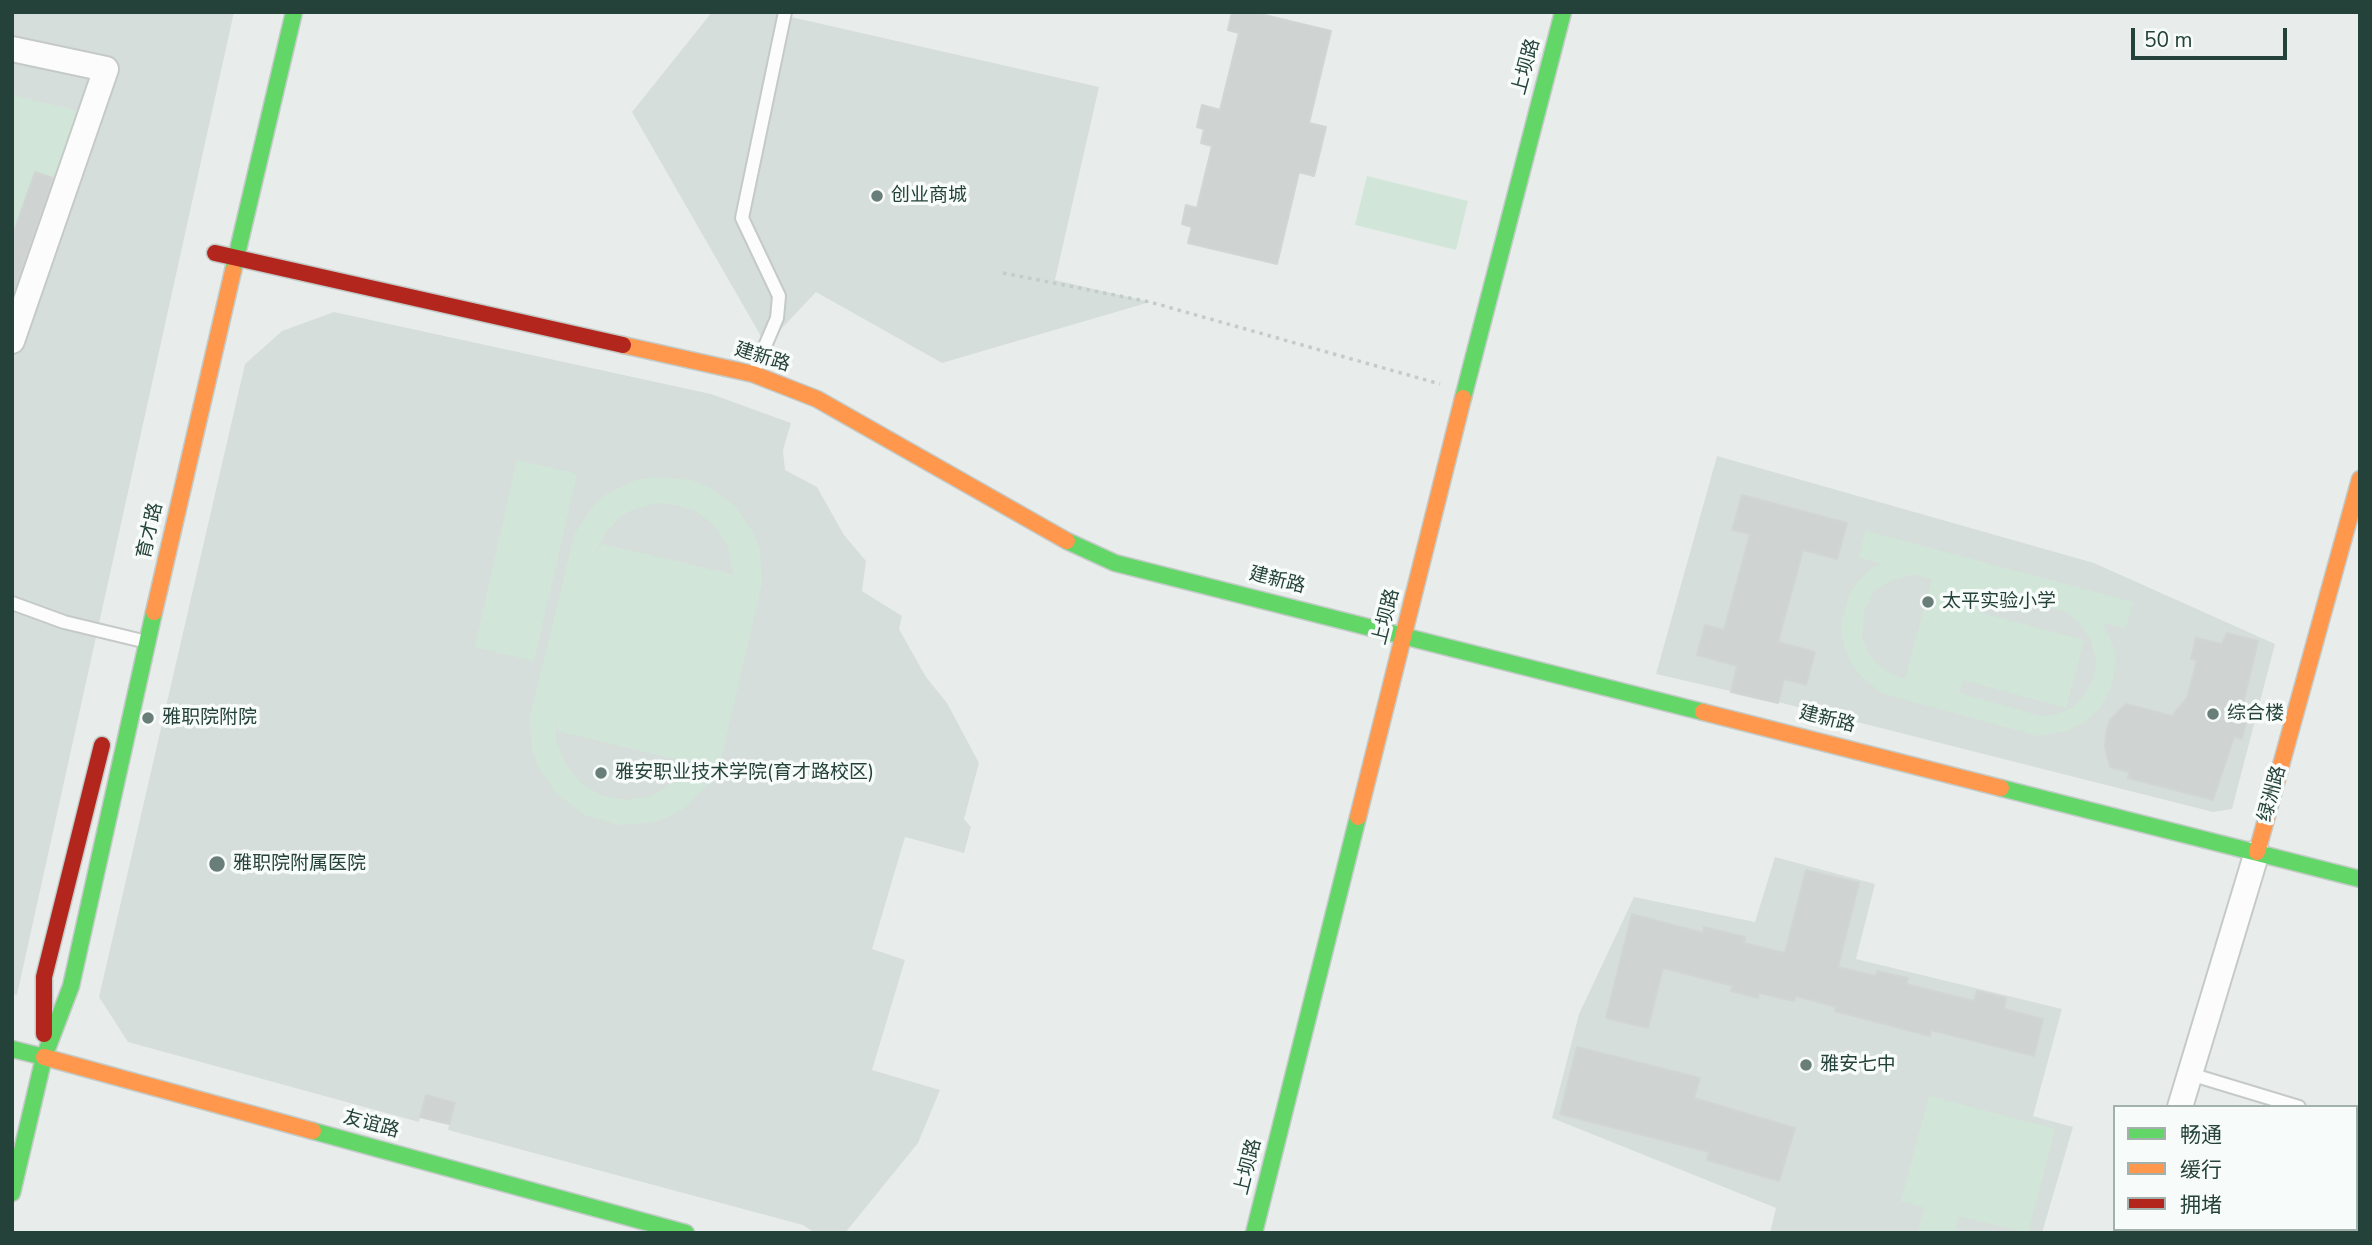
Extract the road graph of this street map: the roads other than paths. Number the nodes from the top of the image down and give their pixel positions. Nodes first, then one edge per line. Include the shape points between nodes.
1 (294, 12) edge
2 (785, 12) edge
3 (1563, 12) edge
4 (12, 49) edge
5 (215, 253) dead end
6 (236, 257) junction
7 (12, 341) edge
8 (753, 374) junction
9 (2360, 479) edge
10 (12, 603) edge
11 (1405, 634) junction
12 (147, 642) junction
13 (106, 728) dead end
14 (2257, 852) junction
15 (2360, 879) edge
16 (12, 1049) edge
17 (44, 1057) junction
18 (2190, 1074) junction
19 (2181, 1105) edge
20 (2292, 1105) edge
21 (12, 1193) edge
22 (686, 1233) edge
23 (1254, 1233) edge

1 - 6 street, 育才路
2 - 8 lane via 742,218 779,296 777,318
3 - 11 street, 上坝路
4 - 7 street via 106,69
5 - 6 street, 建新路
6 - 8 street, 建新路
6 - 12 street, 育才路
8 - 11 street, 建新路 via 817,399 1077,547 1115,563
9 - 14 street, 绿洲路
10 - 12 lane via 64,622
11 - 14 street, 建新路
11 - 23 street, 上坝路
12 - 17 street, 育才路 via 71,986
13 - 17 street, 育才路 via 44,977
14 - 15 street, 建新路
14 - 18 street, 绿洲路
16 - 17 street, 友谊路
17 - 21 street, 育才路
17 - 22 street, 友谊路
18 - 19 street, 绿洲路
18 - 20 lane

